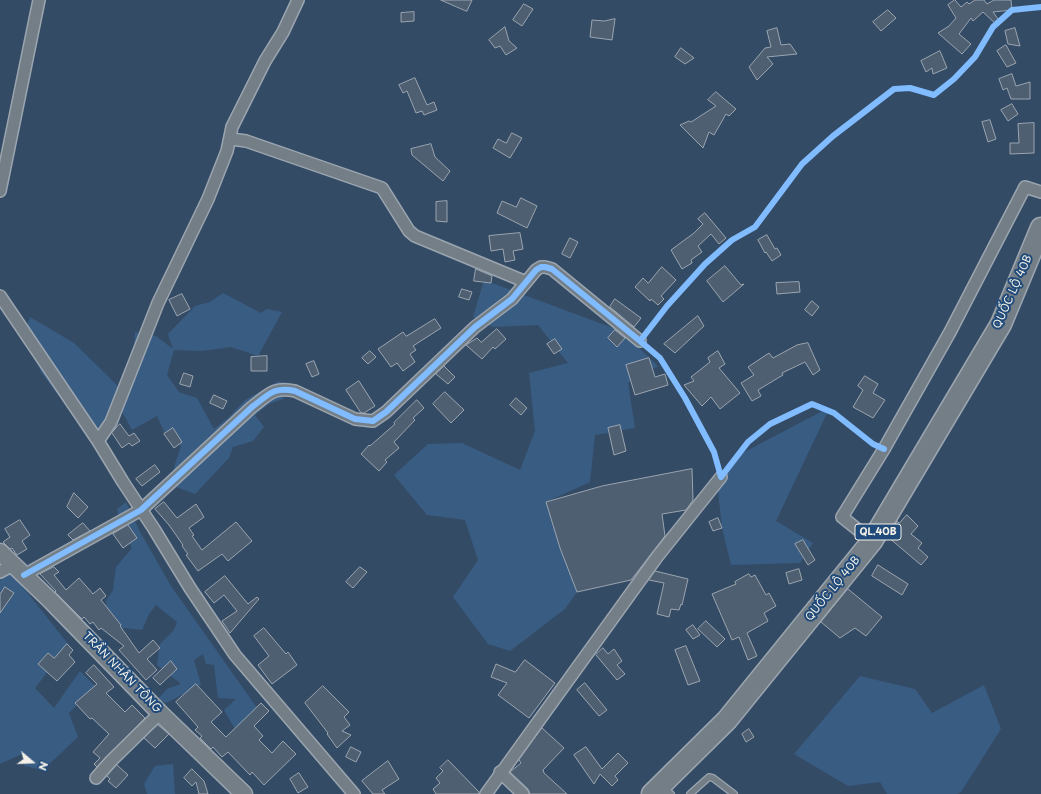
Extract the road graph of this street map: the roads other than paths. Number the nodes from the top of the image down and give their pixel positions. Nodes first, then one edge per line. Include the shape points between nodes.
1 (39, 0) edge
2 (298, 0) edge
3 (230, 139) junction
4 (0, 191) edge
5 (1041, 192) edge
6 (1041, 228) edge
7 (526, 282) junction
8 (0, 296) edge
9 (640, 341) dead end
10 (98, 442) junction
11 (721, 477) dead end
12 (141, 510) junction
13 (872, 541) junction
14 (0, 552) edge
15 (12, 571) edge
16 (160, 713) junction
17 (500, 772) junction
18 (96, 778) dead end
19 (662, 791) edge
20 (244, 794) edge
21 (354, 794) edge
22 (486, 794) edge
23 (523, 794) edge
24 (690, 794) edge
25 (734, 794) edge

1 - 4 street
2 - 3 street via 242,106
3 - 7 street via 246,141 382,188 409,231 415,236
3 - 10 street via 208,198 158,303 111,422
5 - 13 street via 1025,187 950,332 842,517
6 - 13 highway, QUỐC LỘ 40B / QL.40B via 1001,324
7 - 9 street via 541,267 552,269
7 - 12 street via 512,299 475,327 386,412 373,421 355,419 286,389 272,391 252,406
8 - 10 street
10 - 12 street
11 - 17 street via 657,557
12 - 15 street
12 - 21 street via 236,655
13 - 19 highway, QUỐC LỘ 40B / QL.40B via 727,720
14 - 15 street, TRẦN NHÂN TÔNG
15 - 16 street, TRẦN NHÂN TÔNG via 51,601
16 - 18 street
16 - 20 street, TRẦN NHÂN TÔNG
17 - 22 street
17 - 23 street
24 - 25 lane via 709,778 713,778

